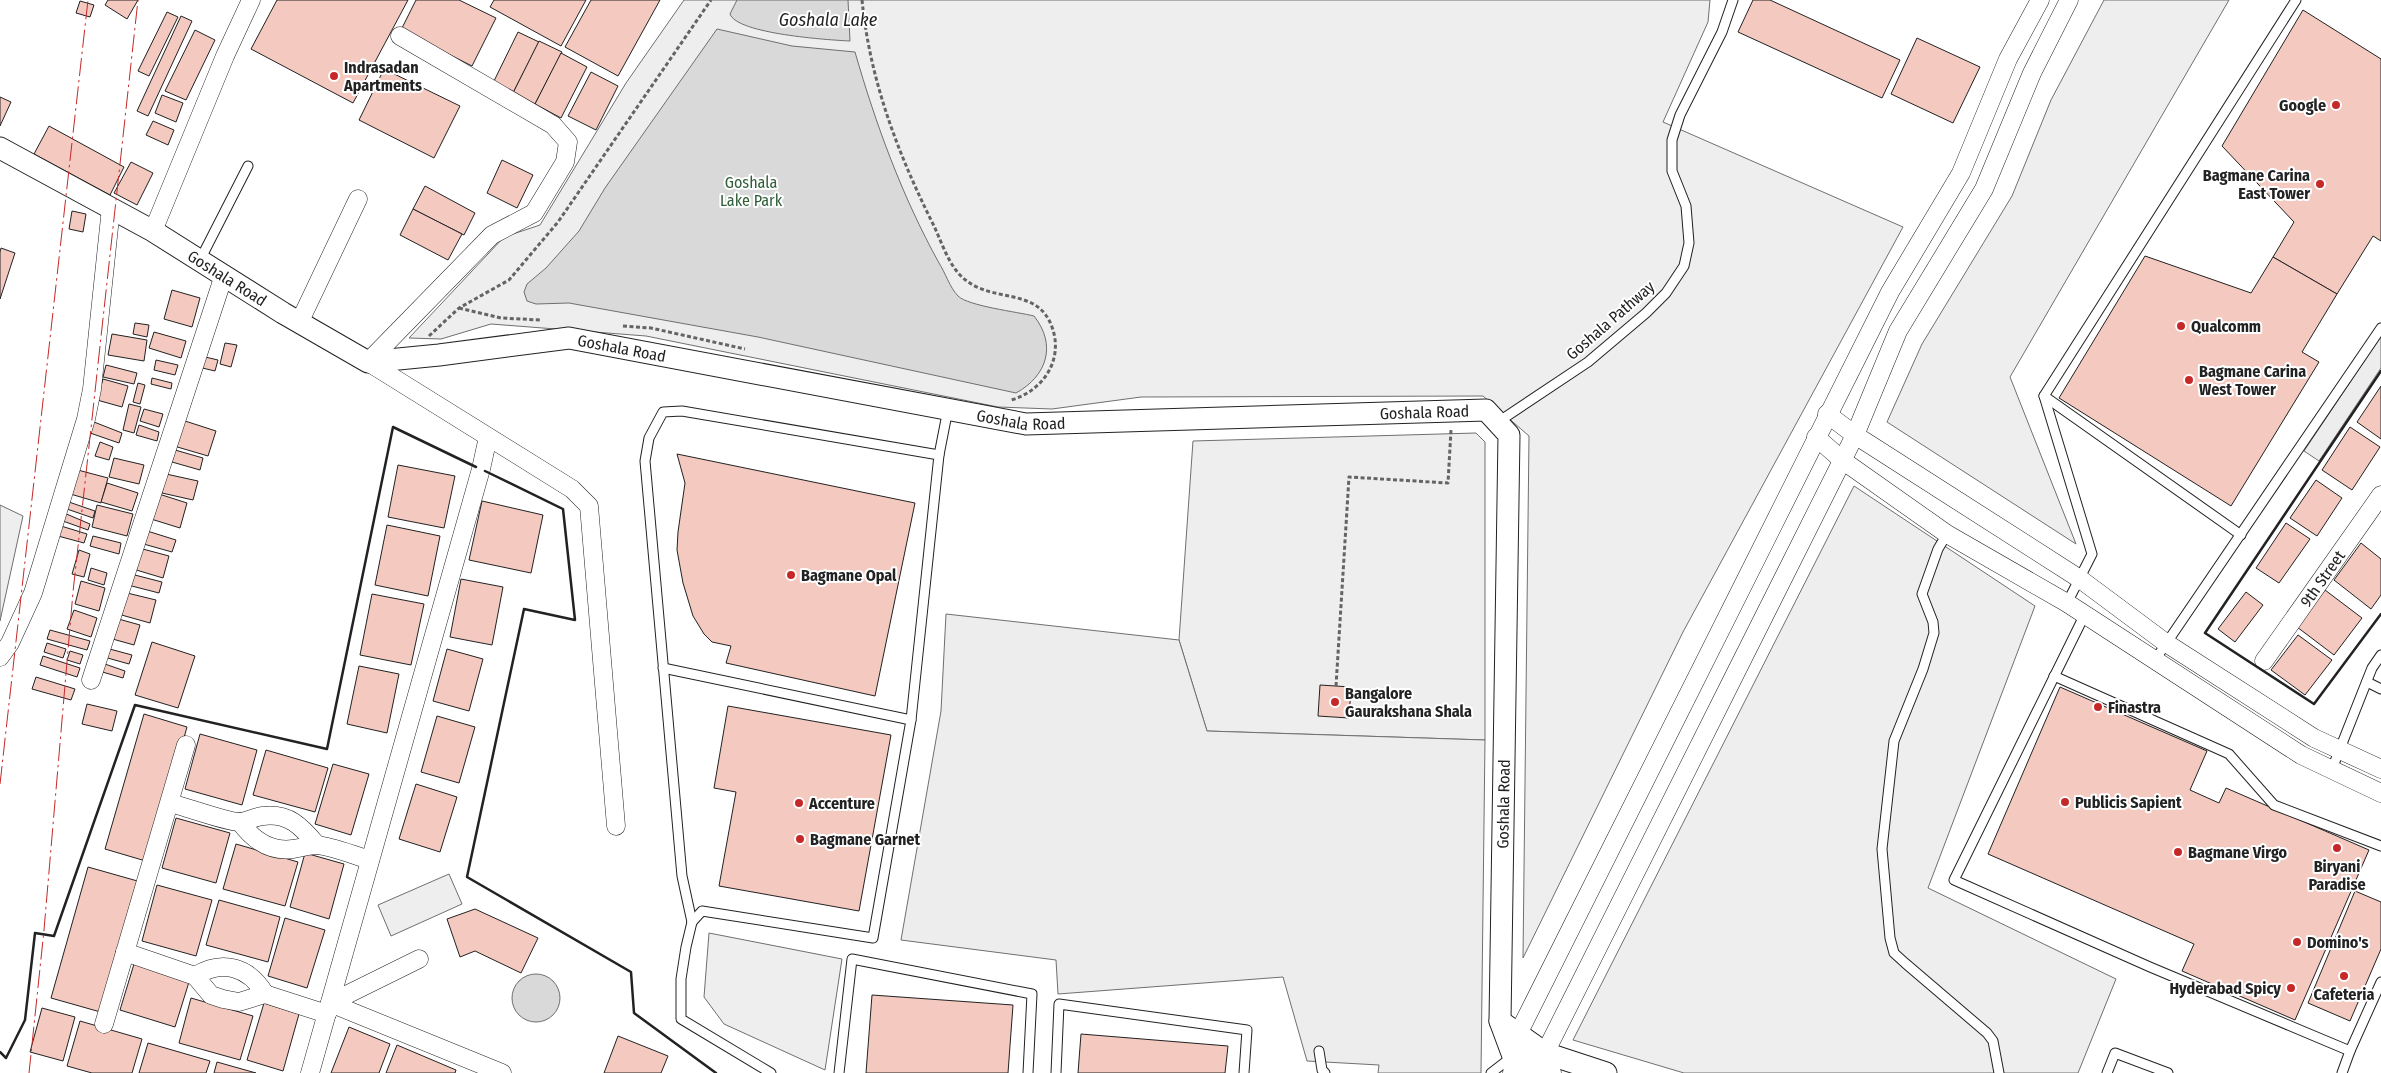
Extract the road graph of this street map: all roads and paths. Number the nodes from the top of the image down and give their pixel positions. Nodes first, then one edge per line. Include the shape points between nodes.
1 (251, 0) edge
2 (711, 0) edge
3 (862, 0) edge
4 (1733, 0) edge
5 (2040, 0) edge
6 (2069, 0) edge
7 (2296, 0) edge
8 (400, 36) dead end
9 (0, 148) edge
10 (248, 166) dead end
11 (358, 199) dead end
12 (111, 208) junction
13 (153, 230) junction
14 (200, 260) junction
15 (224, 275) junction
16 (459, 308) junction
17 (548, 321) dead end
18 (300, 323) junction
19 (613, 325) dead end
20 (2381, 328) edge
21 (428, 337) dead end
22 (747, 349) dead end
23 (368, 362) junction
24 (2044, 396) junction
25 (1009, 400) dead end
26 (948, 409) junction
27 (1452, 411) junction
28 (1827, 414) junction
29 (1498, 422) junction
30 (1855, 435) junction
31 (488, 437) junction
32 (1816, 437) junction
33 (939, 455) junction
34 (1842, 460) junction
35 (2381, 495) edge
36 (1947, 534) junction
37 (2241, 535) junction
38 (2080, 579) junction
39 (2066, 602) junction
40 (2084, 614) junction
41 (2166, 643) junction
42 (2381, 655) edge
43 (0, 657) edge
44 (2155, 660) junction
45 (2264, 661) dead end
46 (663, 668) junction
47 (2054, 676) junction
48 (91, 680) dead end
49 (2367, 682) junction
50 (1336, 686) dead end
51 (2381, 689) edge
52 (911, 720) junction
53 (186, 745) dead end
54 (2340, 750) junction
55 (2332, 769) junction
56 (2381, 769) edge
57 (2381, 793) edge
58 (170, 803) junction
59 (240, 822) junction
60 (616, 826) dead end
61 (317, 845) junction
62 (2381, 846) edge
63 (370, 860) junction
64 (692, 922) junction
65 (125, 952) junction
66 (419, 959) dead end
67 (195, 976) junction
68 (2381, 982) edge
69 (265, 994) junction
70 (328, 1008) junction
71 (1500, 1021) junction
72 (104, 1024) dead end
73 (1518, 1034) junction
74 (1319, 1051) dead end
75 (2350, 1051) junction
76 (1543, 1063) edge
77 (1513, 1064) edge
78 (310, 1073) edge
79 (502, 1073) edge
80 (771, 1073) edge
81 (839, 1073) edge
82 (1028, 1073) edge
83 (1056, 1073) edge
84 (1244, 1073) edge
85 (1325, 1073) edge
86 (1491, 1073) edge
87 (1552, 1073) edge
88 (1606, 1073) edge
89 (1999, 1073) edge
90 (2107, 1073) edge
91 (2168, 1073) edge
92 (2342, 1073) edge

1 - 13 street
2 - 16 path via 558,222 509,280
3 - 25 path via 870,53 886,118 914,188 953,266 980,290 1033,302 1052,327 1055,348 1045,378 1029,392
4 - 29 lane, Goshala Pathway via 1722,32 1680,115 1672,140 1672,171 1686,206 1689,243 1684,266 1666,293 1588,362
5 - 28 street via 2008,59 1961,173 1890,292
6 - 30 street via 2032,73 1984,189 1898,331
7 - 24 lane
8 - 23 street via 553,125 568,142 565,162 534,213 492,235
9 - 12 street, Goshala Road
10 - 14 lane
11 - 18 street
12 - 13 street, Goshala Road
12 - 43 street via 86,419 33,593
13 - 14 street, Goshala Road
14 - 15 street, Goshala Road
15 - 18 street, Goshala Road
15 - 48 street
16 - 17 path via 501,318
16 - 21 path
18 - 23 street, Goshala Road
19 - 22 path via 651,328
20 - 37 lane
23 - 26 street, Goshala Road via 440,356 569,338
23 - 31 street
24 - 37 lane
24 - 38 lane via 2092,554
26 - 27 street, Goshala Road via 1026,424
26 - 33 lane
27 - 29 street, Goshala Road via 1486,410
27 - 50 path via 1448,483 1349,477
28 - 30 street
28 - 32 street
29 - 71 street, Goshala Road via 1509,435
30 - 34 street
30 - 38 street
31 - 60 street via 572,488 589,506
31 - 63 street
32 - 34 street
32 - 73 street
33 - 46 lane via 682,411 663,412 649,438 645,462
33 - 52 lane
34 - 36 street
34 - 76 street
35 - 45 street, 9th Street
36 - 39 street
36 - 89 lane via 1938,549 1922,594 1934,633 1894,741 1882,849 1890,938 1894,953 1987,1033 1997,1052
37 - 41 lane
38 - 39 lane
38 - 41 street
39 - 40 street
40 - 44 street
40 - 47 lane
41 - 44 lane
41 - 54 street via 2314,738
42 - 49 lane
44 - 55 street via 2301,755
46 - 52 lane
46 - 64 lane via 682,876
47 - 62 lane via 2229,754 2274,804
47 - 75 lane via 1954,880
49 - 51 lane
49 - 54 lane
52 - 64 lane via 873,938 702,911
53 - 58 street
54 - 55 lane
54 - 56 street
55 - 57 street
58 - 59 street
58 - 65 street
59 - 61 street via 250,835 278,849
59 - 61 street via 278,816 294,821
61 - 63 street
63 - 70 street
64 - 80 lane via 681,979 681,1019
65 - 67 street
65 - 72 street
66 - 70 street
67 - 69 street via 212,995 223,999 239,1002
67 - 69 street via 219,966 236,969 248,973
68 - 75 lane
69 - 70 street
70 - 78 street
70 - 79 street
71 - 73 street
71 - 77 street, Goshala Road
73 - 76 street
73 - 77 street
74 - 85 lane
75 - 92 lane
76 - 77 street
76 - 87 street
76 - 88 street
77 - 86 lane
81 - 82 lane via 852,959 1032,994
83 - 84 lane via 1059,1004 1247,1030
90 - 91 lane via 2115,1053

